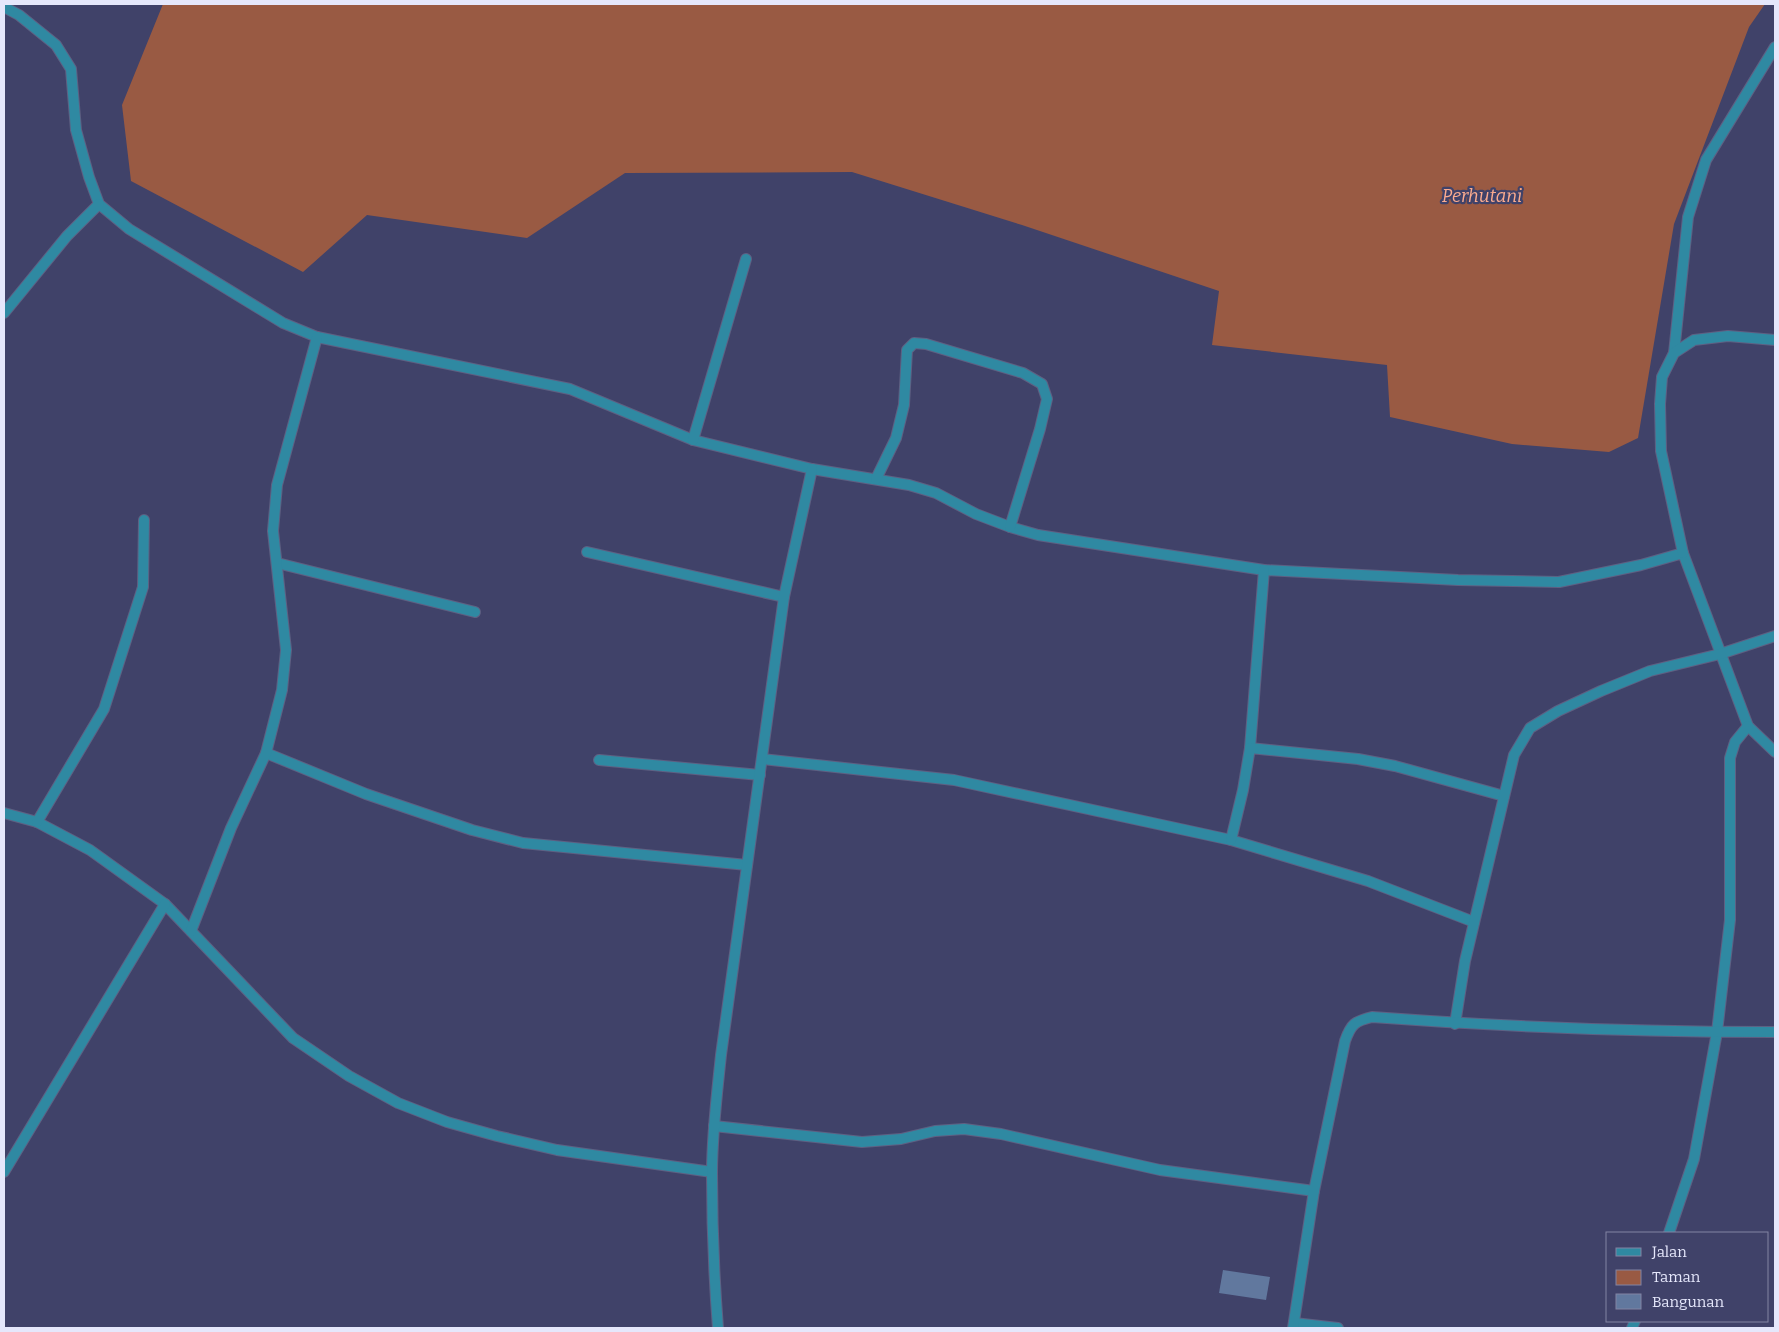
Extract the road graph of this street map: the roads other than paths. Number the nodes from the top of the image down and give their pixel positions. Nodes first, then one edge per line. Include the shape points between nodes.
1 (4, 7) edge
2 (1775, 47) edge
3 (99, 204) junction
4 (746, 259) dead end
5 (4, 313) edge
6 (317, 337) junction
7 (1775, 340) edge
8 (1674, 353) junction
9 (692, 440) junction
10 (812, 468) junction
11 (876, 479) junction
12 (144, 520) dead end
13 (1010, 527) junction
14 (587, 552) dead end
15 (1683, 554) junction
16 (277, 563) junction
17 (1264, 570) junction
18 (784, 597) junction
19 (475, 612) dead end
20 (1775, 636) edge
21 (1720, 654) junction
22 (1748, 726) junction
23 (1250, 748) junction
24 (1775, 752) edge
25 (266, 753) junction
26 (762, 759) junction
27 (599, 760) dead end
28 (760, 775) junction
29 (1504, 796) junction
30 (4, 813) edge
31 (37, 822) junction
32 (1231, 840) junction
33 (747, 865) junction
34 (165, 904) junction
35 (1474, 922) junction
36 (191, 931) junction
37 (1456, 1024) junction
38 (1717, 1032) junction
39 (1775, 1032) edge
40 (714, 1126) junction
41 (4, 1172) edge
42 (712, 1172) junction
43 (1314, 1191) junction
44 (1669, 1232) edge
45 (1293, 1326) edge
46 (718, 1328) edge
47 (1338, 1328) edge

1 - 3 street via 56,45 71,69 76,130
2 - 8 street via 1706,160 1688,217
3 - 5 street via 67,236
3 - 6 street via 145,239 283,323
4 - 9 street
6 - 9 street via 570,390
6 - 16 street via 277,485 273,531
7 - 8 street via 1728,336 1694,340
8 - 15 street via 1662,376 1662,451
9 - 10 street
10 - 11 street
10 - 18 street
11 - 13 street via 936,494
11 - 13 street via 896,438 904,405 907,350 914,343 1023,373 1042,384 1047,399
12 - 31 street via 143,587 104,709
13 - 17 street via 1038,535
14 - 18 street
15 - 17 street via 1559,582
15 - 21 street
16 - 19 street
16 - 25 street via 286,650 282,690
17 - 23 street
18 - 26 street
20 - 21 street
21 - 22 street
21 - 29 street via 1650,671 1558,711 1530,728 1514,754
22 - 24 street
22 - 38 street via 1735,742 1730,758 1730,920
23 - 29 street via 1358,759
23 - 32 street
25 - 33 street via 375,797 472,830 524,843
25 - 36 street via 231,828
26 - 28 street
26 - 32 street via 954,780
27 - 28 street
28 - 33 street
29 - 35 street
30 - 31 street
31 - 34 street via 90,850
32 - 35 street via 1368,881
33 - 40 street
34 - 36 street
34 - 41 street
35 - 37 street
36 - 42 street via 293,1038 349,1076 398,1103 447,1122 557,1150
37 - 38 street
37 - 43 street via 1372,1017 1352,1026 1345,1041
38 - 39 street
38 - 44 street via 1694,1159
40 - 42 street
40 - 43 street via 862,1142 901,1139 934,1130 964,1129 1001,1134 1160,1170
42 - 46 street
43 - 45 street
45 - 47 street

